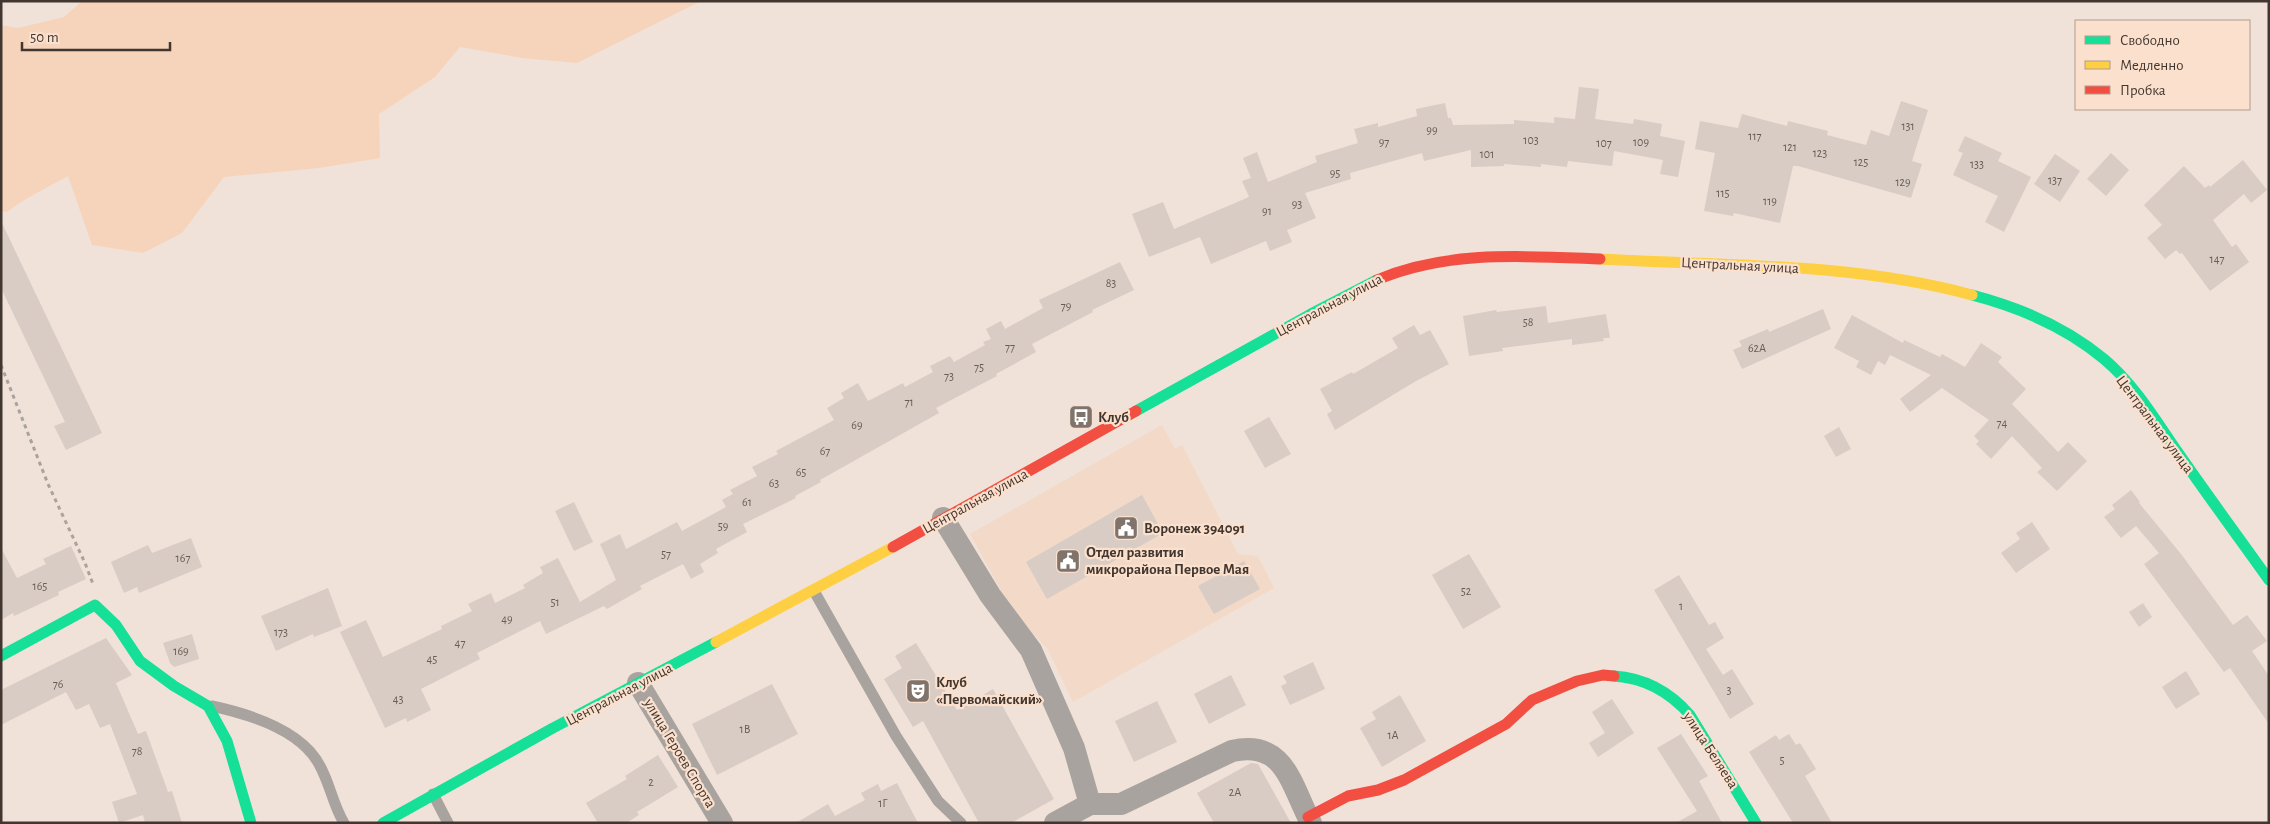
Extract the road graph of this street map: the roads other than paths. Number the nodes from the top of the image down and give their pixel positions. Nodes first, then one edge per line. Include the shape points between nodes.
1 (943, 518) junction
2 (2269, 580) edge
3 (814, 591) junction
4 (1, 656) edge
5 (638, 683) junction
6 (208, 706) junction
7 (433, 794) junction
8 (1090, 804) junction
9 (1310, 820) edge
10 (251, 823) edge
11 (344, 823) edge
12 (383, 823) edge
13 (448, 823) edge
14 (722, 823) edge
15 (961, 823) edge
16 (1055, 823) edge
17 (1756, 823) edge

1 - 2 street, Центральная улица via 1384,275 1436,262 1492,257 1796,267 1872,275 1959,290 2028,314 2093,351 2124,380 2150,412
1 - 3 street, Центральная улица
1 - 8 street via 990,595 1030,650 1074,748
3 - 5 street, Центральная улица
3 - 15 lane via 896,736 938,801
4 - 6 street via 94,605 116,625 140,660
5 - 7 street, Центральная улица
5 - 14 street, улица Героев Спорта
6 - 10 street via 227,740
6 - 11 lane via 235,711 291,734 308,747 320,765
7 - 12 street, Центральная улица
7 - 13 lane
8 - 9 street via 1122,804 1232,751 1247,748 1273,755 1284,767
8 - 16 street
9 - 17 street, улица Беляева via 1348,796 1404,780 1506,724 1532,700 1603,675 1628,677 1656,686 1677,700 1690,715

